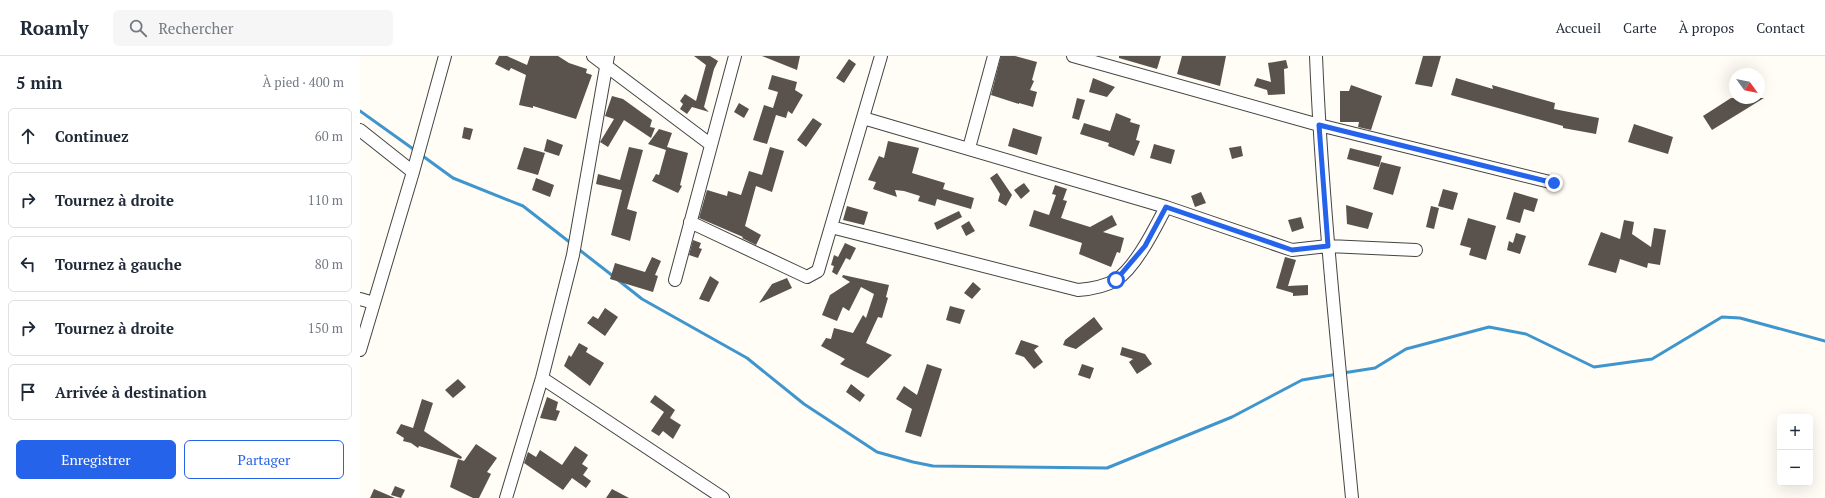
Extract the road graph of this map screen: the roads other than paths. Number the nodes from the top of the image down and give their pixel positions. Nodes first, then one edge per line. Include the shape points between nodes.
1 (445, 56) edge
2 (593, 56) edge
3 (735, 56) edge
4 (881, 56) edge
5 (994, 56) edge
6 (1073, 56) edge
7 (1316, 56) edge
8 (607, 60) edge
9 (1114, 61) edge
10 (863, 118) junction
11 (1319, 125) junction
12 (360, 130) edge
13 (710, 144) junction
14 (969, 148) junction
15 (413, 172) junction
16 (1554, 183) dead end
17 (1166, 207) junction
18 (690, 222) junction
19 (831, 227) junction
20 (1328, 246) junction
21 (1416, 250) dead end
22 (675, 280) dead end
23 (360, 299) edge
24 (374, 302) junction
25 (360, 350) edge
26 (542, 378) junction
27 (506, 498) edge
28 (723, 498) edge
29 (1352, 498) edge

1 - 15 street
2 - 8 street
3 - 13 street
4 - 10 street
5 - 14 street
6 - 9 street
7 - 11 street
8 - 13 street
8 - 26 street via 573,255
9 - 11 street
10 - 14 street
10 - 19 street
11 - 16 street
11 - 20 street
12 - 15 street
13 - 18 street
14 - 17 street
15 - 24 street
17 - 19 street via 1145,246 1116,280 1098,288 1078,290
17 - 20 street via 1292,250
18 - 19 street via 807,277 818,271
18 - 22 street
20 - 21 street
20 - 29 street
23 - 24 street
24 - 25 street
26 - 27 street
26 - 28 street

